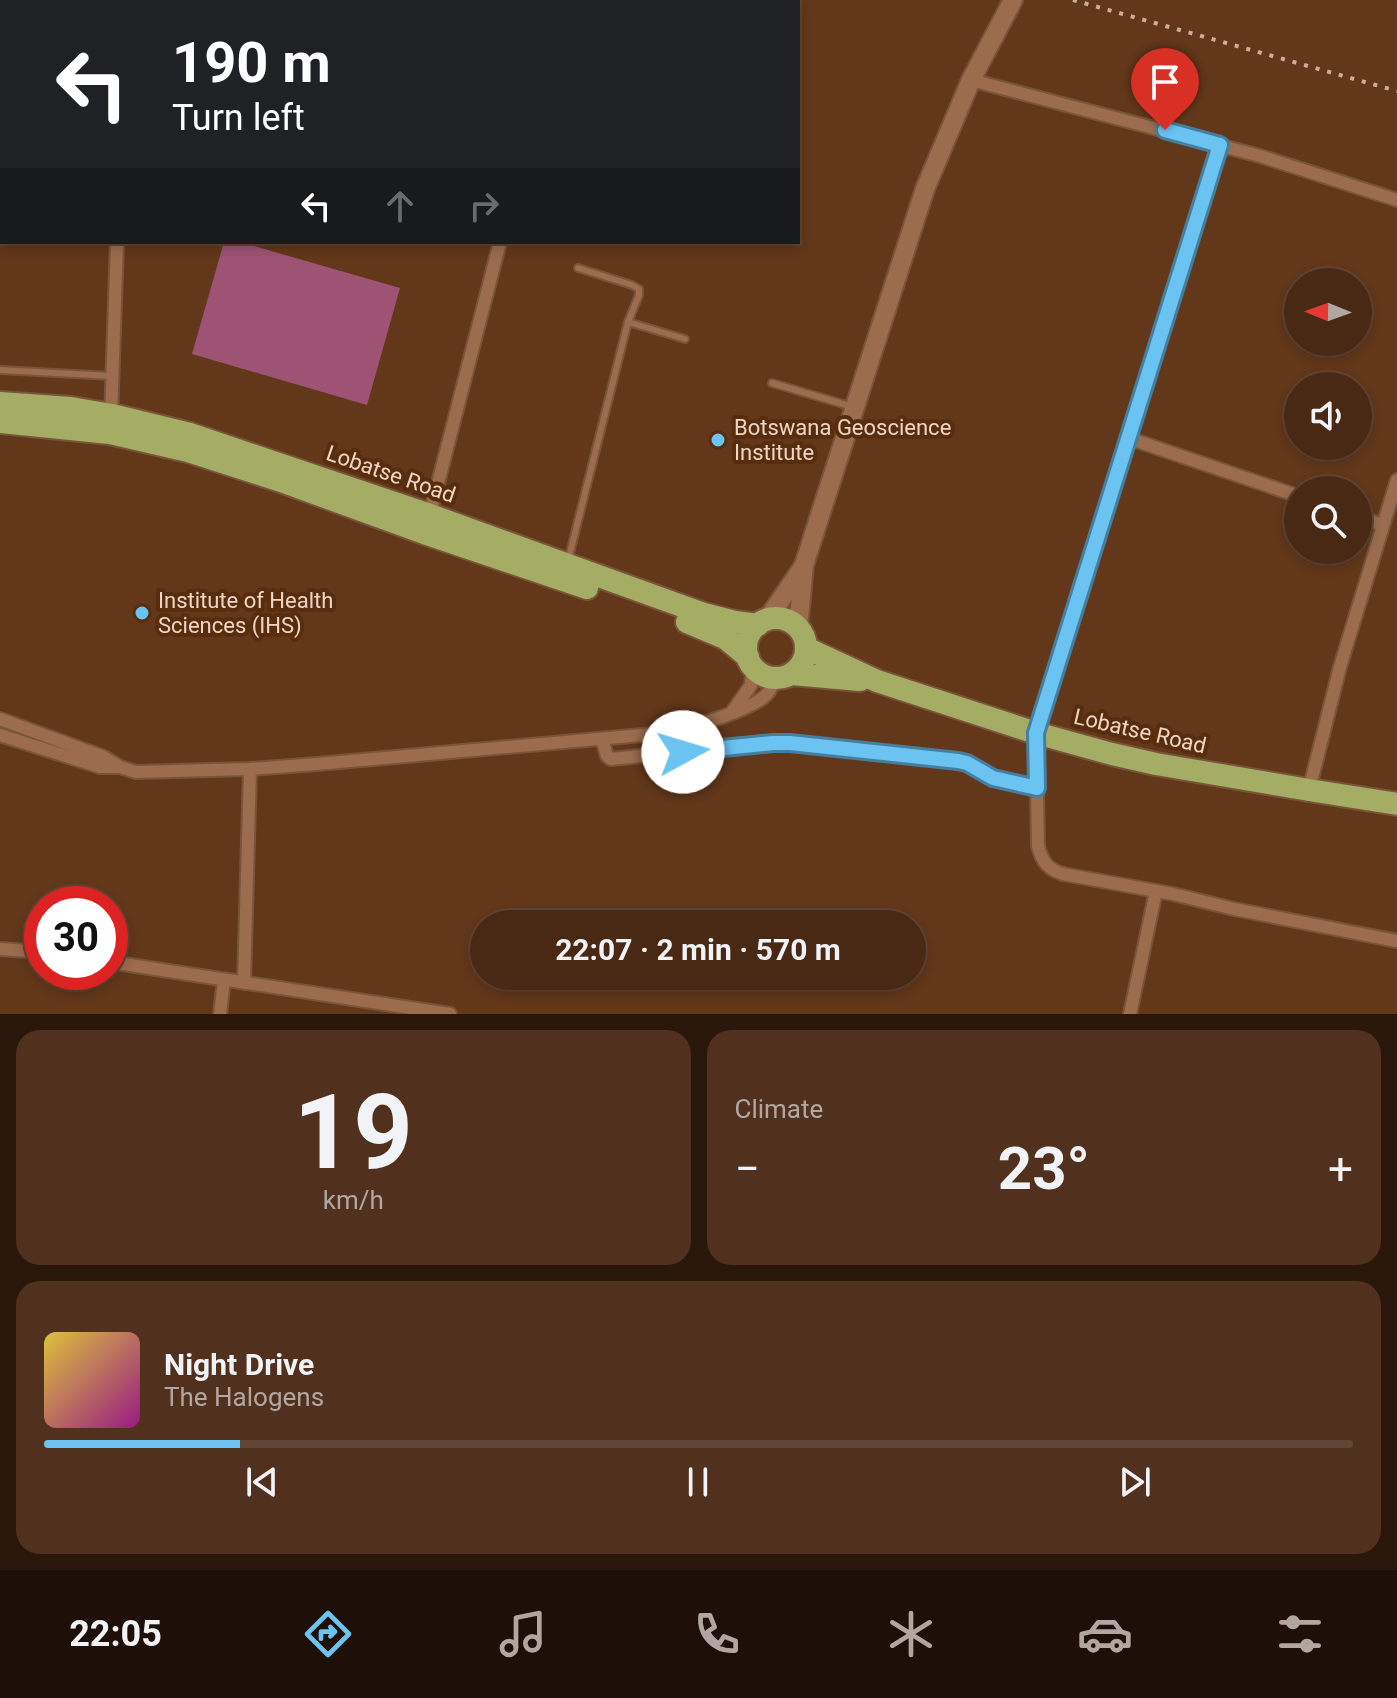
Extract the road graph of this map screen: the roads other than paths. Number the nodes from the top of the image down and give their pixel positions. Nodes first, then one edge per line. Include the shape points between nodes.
1 (1013, 0) edge
2 (971, 80) junction
3 (1220, 145) junction
4 (1397, 200) edge
5 (117, 244) edge
6 (499, 244) edge
7 (578, 268) dead end
8 (628, 322) junction
9 (685, 339) dead end
10 (0, 370) edge
11 (113, 376) junction
12 (772, 383) dead end
13 (0, 403) edge
14 (853, 407) junction
15 (0, 422) edge
16 (111, 424) junction
17 (1128, 438) junction
18 (1397, 480) edge
19 (1284, 491) edge
20 (1372, 521) edge
21 (427, 524) junction
22 (1382, 525) junction
23 (804, 565) junction
24 (564, 572) junction
25 (762, 622) junction
26 (802, 638) junction
27 (750, 662) junction
28 (784, 676) junction
29 (877, 681) junction
30 (732, 712) junction
31 (0, 719) edge
32 (1036, 733) junction
33 (0, 735) edge
34 (602, 739) junction
35 (120, 767) junction
36 (250, 769) junction
37 (1037, 788) junction
38 (1309, 790) junction
39 (1397, 804) edge
40 (1156, 891) junction
41 (1397, 941) edge
42 (0, 949) edge
43 (24, 951) edge
44 (128, 965) edge
45 (224, 980) junction
46 (244, 983) junction
47 (405, 1011) edge
48 (220, 1014) edge
49 (450, 1014) edge
50 (1130, 1014) edge

1 - 2 main road
2 - 3 street
2 - 14 main road via 925,189
3 - 4 street
3 - 17 street
5 - 11 street
6 - 21 street
7 - 8 lane via 639,289
8 - 9 lane
8 - 24 lane
10 - 11 lane
11 - 16 street
12 - 14 lane
13 - 16 highway, Lobatse Road via 71,408
14 - 23 main road
15 - 16 highway, Lobatse Road
16 - 21 highway, Lobatse Road
17 - 19 street
17 - 32 street
18 - 22 street
20 - 22 street
21 - 24 highway, Lobatse Road
22 - 38 street
23 - 25 main road
23 - 26 main road
24 - 25 highway, Lobatse Road via 735,622
24 - 27 highway, Lobatse Road via 725,638
25 - 26 highway, Lobatse Road via 789,621
25 - 27 highway via 750,634
26 - 28 highway via 805,658
26 - 29 highway, Lobatse Road
27 - 28 highway, Lobatse Road via 763,675
27 - 30 street via 751,685
28 - 29 highway, Lobatse Road
28 - 30 street via 761,699
29 - 32 highway, Lobatse Road
30 - 34 street via 665,733
31 - 35 street
32 - 37 street
32 - 38 highway, Lobatse Road via 1156,764
33 - 35 street via 100,767
34 - 36 street
34 - 37 street via 611,759 805,744 958,761 993,778
35 - 36 street via 136,772
36 - 46 street
37 - 40 street via 1038,846 1048,868
38 - 39 highway, Lobatse Road
40 - 41 street
40 - 50 street
42 - 43 street
44 - 45 street
45 - 46 street
45 - 48 street
46 - 47 street
47 - 49 street

